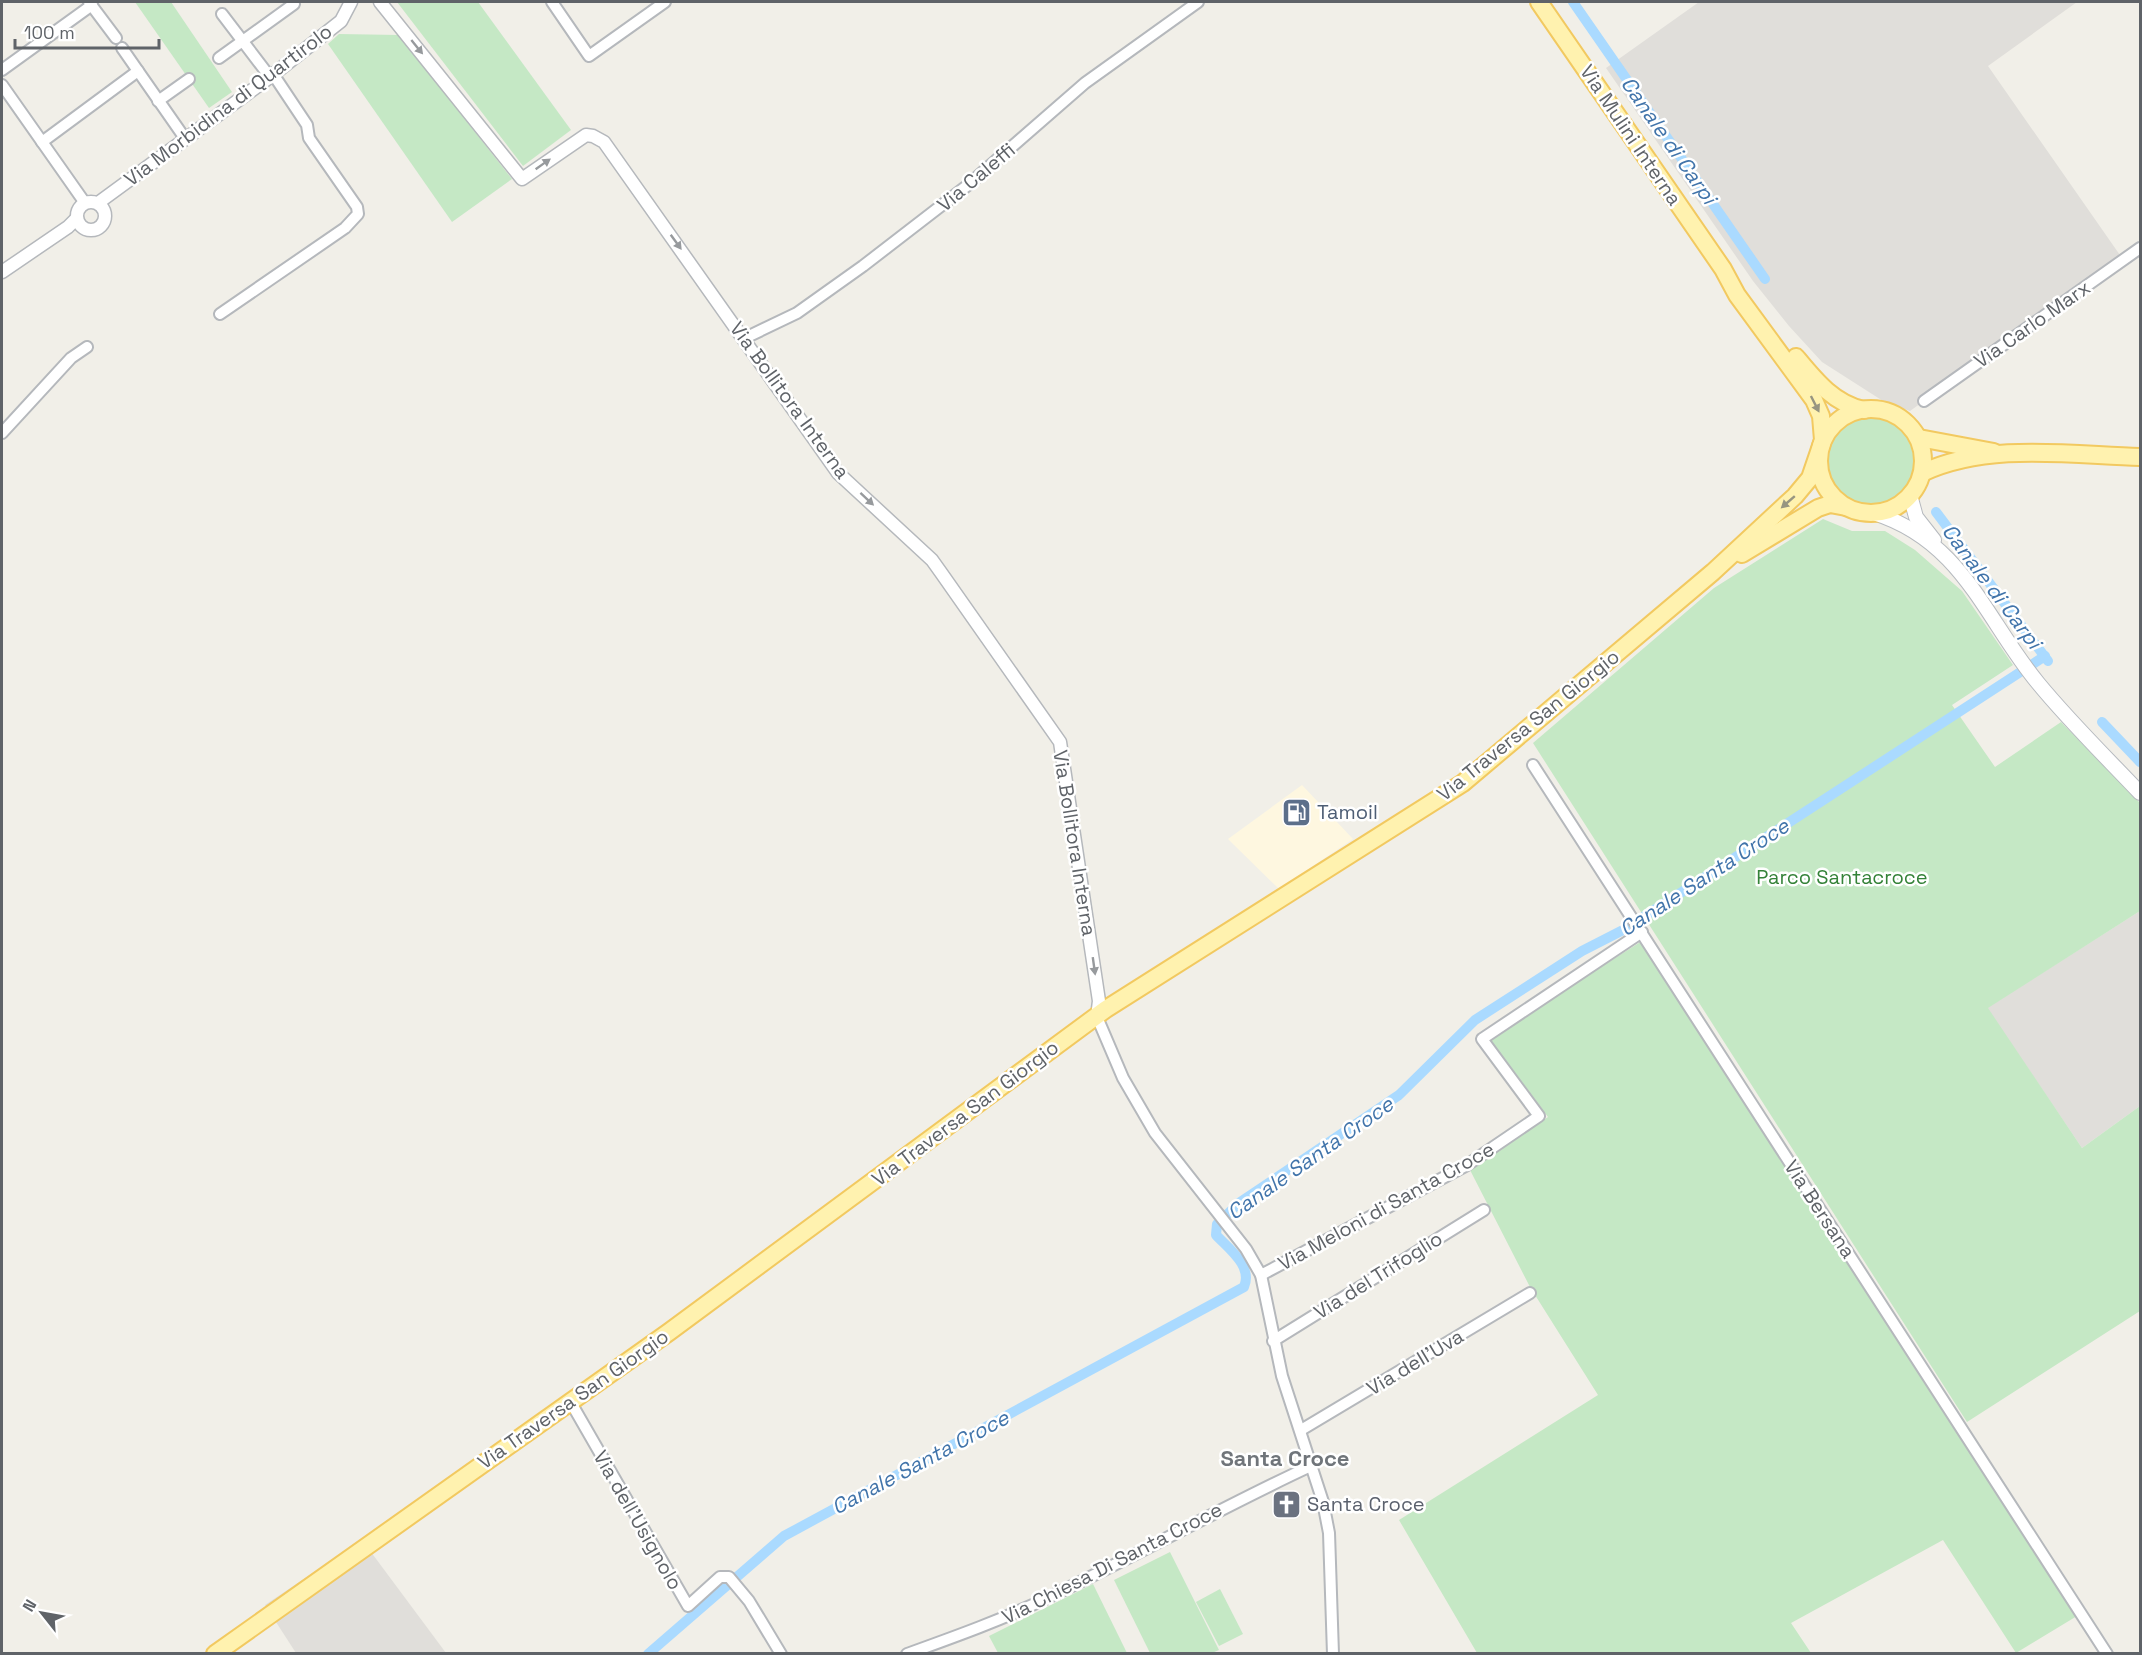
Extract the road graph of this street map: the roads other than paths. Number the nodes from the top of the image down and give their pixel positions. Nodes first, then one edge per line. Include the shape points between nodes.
1 (351, 2) edge
2 (380, 2) edge
3 (552, 2) edge
4 (666, 2) edge
5 (1198, 2) edge
6 (1539, 2) edge
7 (91, 3) edge
8 (294, 4) dead end
9 (222, 14) dead end
10 (242, 41) junction
11 (219, 58) dead end
12 (2, 70) edge
13 (138, 71) junction
14 (271, 76) junction
15 (189, 79) dead end
16 (2, 85) edge
17 (158, 100) junction
18 (184, 137) junction
19 (42, 142) junction
20 (126, 182) junction
21 (85, 203) junction
22 (98, 203) junction
23 (105, 215) junction
24 (77, 218) junction
25 (86, 229) junction
26 (53, 235) junction
27 (2140, 248) edge
28 (1723, 269) junction
29 (2, 272) edge
30 (220, 314) dead end
31 (744, 338) junction
32 (87, 347) dead end
33 (1924, 401) dead end
34 (1864, 410) junction
35 (2, 433) edge
36 (1919, 438) junction
37 (2001, 453) junction
38 (1820, 454) junction
39 (2140, 457) edge
40 (1922, 473) junction
41 (1910, 495) junction
42 (1852, 509) junction
43 (1874, 513) junction
44 (1946, 557) junction
45 (1713, 572) junction
46 (1533, 765) dead end
47 (2140, 793) edge
48 (1641, 930) junction
49 (1097, 1017) junction
50 (1484, 1210) dead end
51 (1261, 1275) junction
52 (1530, 1293) dead end
53 (1273, 1341) junction
54 (570, 1401) junction
55 (1301, 1430) junction
56 (1313, 1465) junction
57 (215, 1653) edge
58 (781, 1653) edge
59 (908, 1653) edge
60 (1333, 1653) edge
61 (2107, 1653) edge

1 - 14 street, Via Morbidina di Quartirolo via 341,21
2 -> 31 street, Via Bollitora Interna via 522,179 586,135 604,142
3 - 4 street via 589,56
5 - 31 street, Via Caleffi via 1085,83 968,185 863,266 797,313
6 - 28 main road, Via Mulini Interna
7 - 12 street
7 - 13 street
8 - 10 street
9 - 10 street
10 - 11 street
10 - 14 street
13 - 17 street
13 - 19 street
14 - 18 street, Via Morbidina di Quartirolo
14 - 30 street via 308,125 309,138 358,214 345,228
15 - 17 street
16 - 19 street
17 - 18 street
18 - 20 street, Via Morbidina di Quartirolo
19 - 21 street
20 - 22 street, Via Morbidina di Quartirolo
20 - 23 street
21 - 22 street
21 - 24 street
22 - 23 street
23 - 25 street via 99,227
24 - 25 street
24 - 26 street
25 - 26 street
26 - 29 street
27 - 33 street, Via Carlo Marx
28 - 34 main road, Via Mulini Interna via 1743,288 1815,379 1846,405
28 -> 38 main road, Via Mulini Interna via 1737,295 1814,400 1823,427
31 -> 49 street, Via Bollitora Interna via 838,473 932,560 1060,742 1099,1001
32 - 35 street via 71,358
34 - 36 main road via 1896,415
34 - 38 main road via 1851,412 1829,429
36 - 37 main road
36 - 40 main road
37 - 39 main road
37 - 40 main road via 1941,464
38 - 42 main road via 1824,483
38 -> 45 main road, Via Traversa San Giorgio via 1810,478 1796,496
40 - 41 main road
41 - 43 main road via 1888,510
41 - 44 main road via 1916,517
42 - 43 main road
42 - 45 main road, Via Traversa San Giorgio via 1830,504 1818,508
43 - 44 main road via 1896,519
44 - 47 main road via 1966,579 2037,682
45 - 49 main road, Via Traversa San Giorgio via 1463,783
46 - 48 street, Via Bersana
48 - 51 street, Via Meloni di Santa Croce via 1482,1040 1539,1116 1467,1165
48 - 61 street, Via Bersana
49 - 51 street via 1143,1114
49 - 54 main road, Via Traversa San Giorgio
50 - 53 street, Via del Trifoglio
51 - 53 street
52 - 55 street, Via dell'Uva
53 - 55 street
54 - 57 main road, Via Traversa San Giorgio
54 - 58 street, Via dell'Usignolo via 688,1606 720,1577 733,1580
55 - 56 street
56 - 59 street, Via Chiesa Di Santa Croce via 1045,1599
56 - 60 street via 1329,1533

